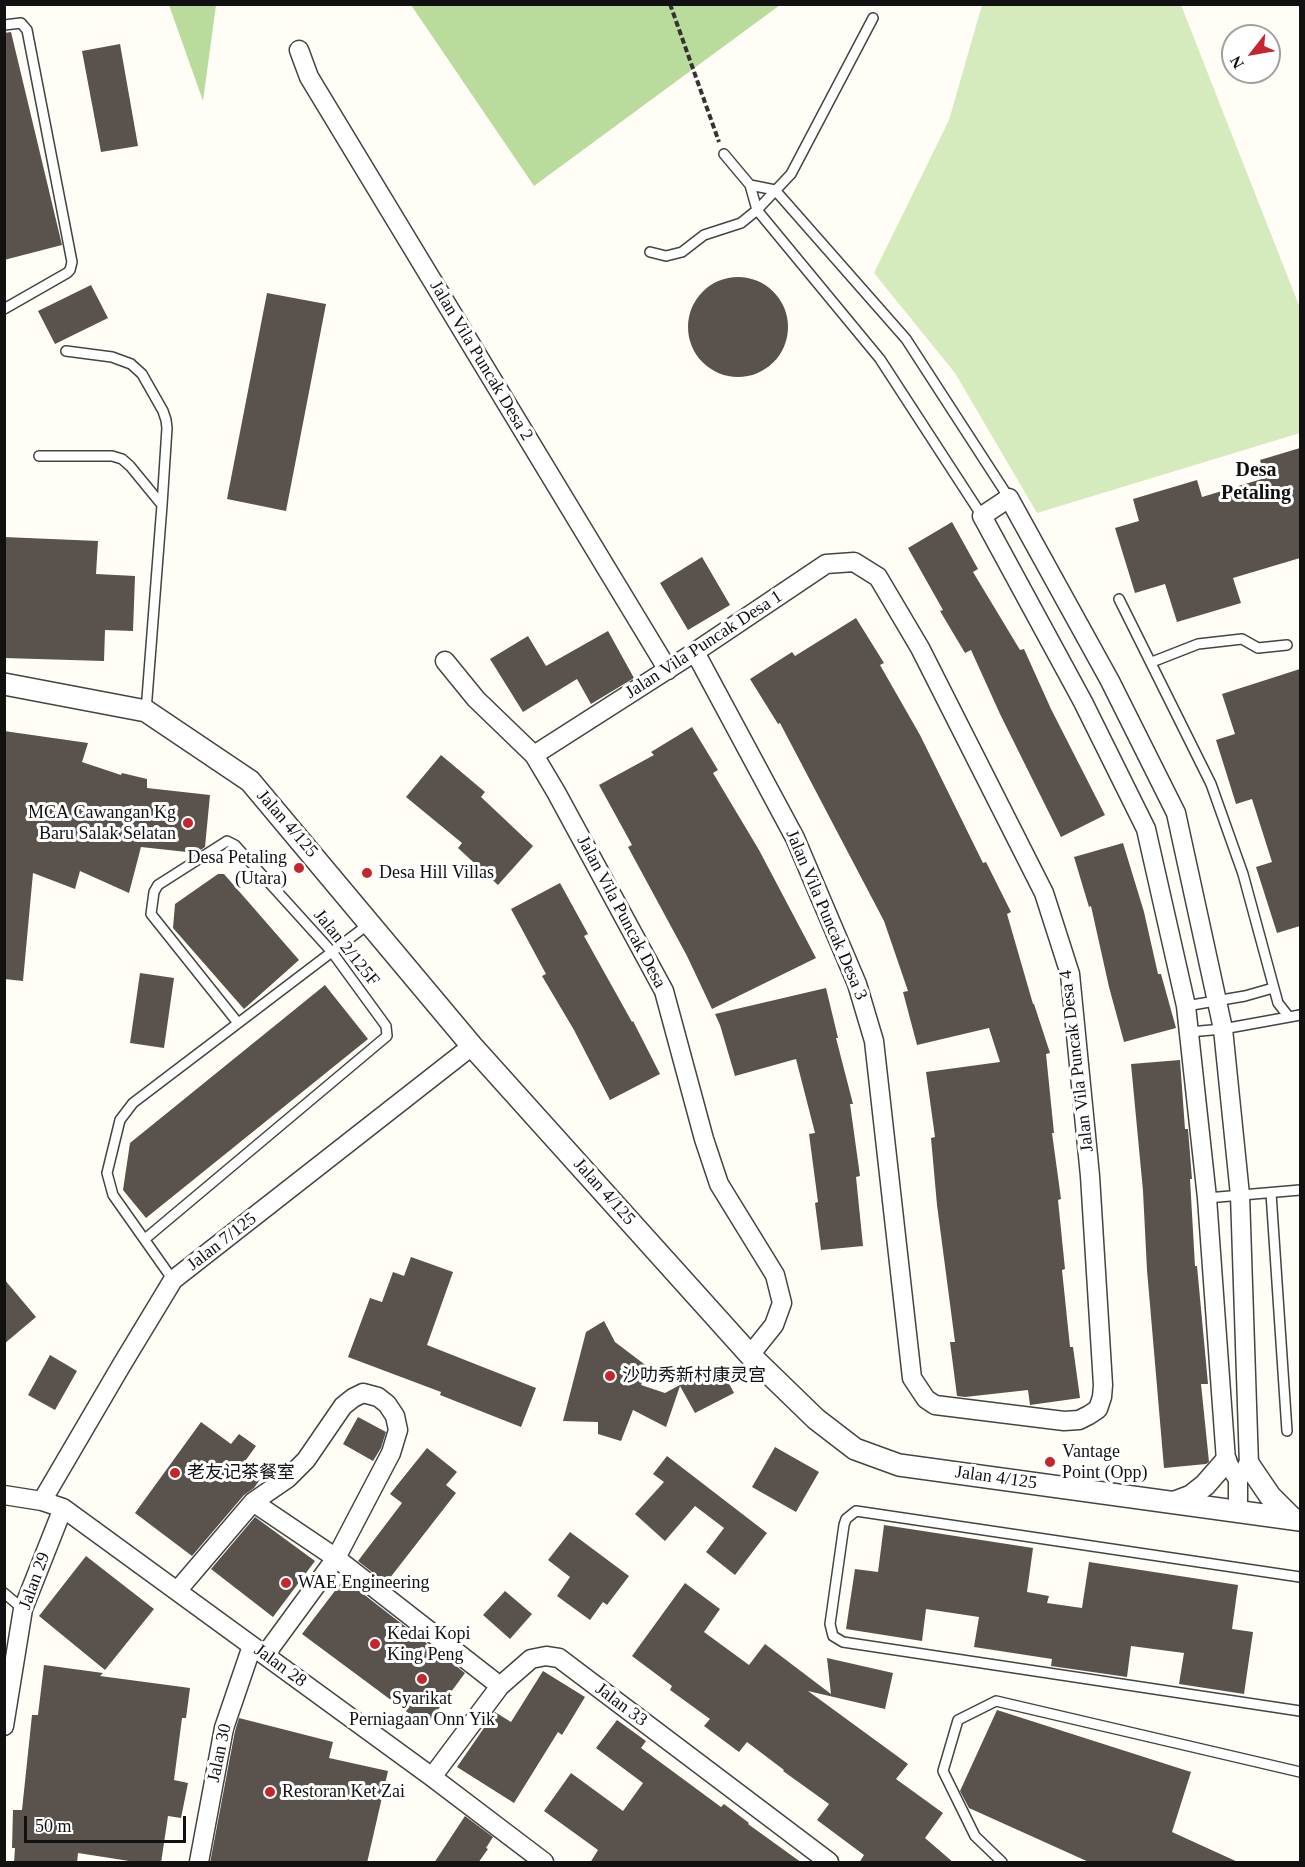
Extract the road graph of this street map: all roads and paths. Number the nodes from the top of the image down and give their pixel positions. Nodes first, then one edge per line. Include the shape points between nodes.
1 (670, 4) edge
2 (873, 18) dead end
3 (4, 25) edge
4 (299, 50) dead end
5 (724, 154) joint
6 (750, 185) junction
7 (775, 190) junction
8 (757, 210) junction
9 (650, 252) dead end
10 (4, 309) edge
11 (66, 351) dead end
12 (39, 456) dead end
13 (1009, 498) junction
14 (162, 505) junction
15 (982, 516) junction
16 (878, 577) joint
17 (1119, 599) dead end
18 (1287, 645) dead end
19 (695, 652) junction
20 (445, 661) dead end
21 (1152, 662) junction
22 (668, 670) junction
23 (4, 684) edge
24 (146, 711) junction
25 (534, 754) junction
26 (370, 923) junction
27 (332, 952) junction
28 (1273, 988) junction
29 (1218, 1000) junction
30 (1186, 1006) junction
31 (1300, 1015) edge
32 (1288, 1017) junction
33 (238, 1023) junction
34 (1223, 1029) junction
35 (1189, 1032) junction
36 (472, 1046) junction
37 (1300, 1190) edge
38 (1271, 1193) junction
39 (1240, 1195) junction
40 (1207, 1198) junction
41 (144, 1239) junction
42 (173, 1281) junction
43 (750, 1355) junction
44 (912, 1378) joint
45 (1287, 1431) dead end
46 (1226, 1461) junction
47 (1243, 1472) junction
48 (4, 1495) edge
49 (42, 1501) junction
50 (254, 1502) junction
51 (1175, 1502) junction
52 (63, 1508) junction
53 (1238, 1511) junction
54 (1297, 1520) edge
55 (336, 1558) junction
56 (1300, 1577) edge
57 (177, 1591) junction
58 (4, 1593) edge
59 (23, 1609) junction
60 (259, 1650) junction
61 (500, 1686) junction
62 (1300, 1712) edge
63 (4, 1726) edge
64 (1300, 1772) edge
65 (432, 1777) junction
66 (199, 1863) edge
67 (544, 1863) edge
68 (829, 1863) edge
69 (1002, 1863) edge

1 - 5 path
2 - 7 lane via 791,174
3 - 10 lane via 21,23 27,30 72,262 67,273
4 - 22 street, Jalan Vila Puncak Desa 2 via 309,77
5 - 6 lane
6 - 7 lane
6 - 8 lane
7 - 8 lane
7 - 13 lane via 906,339
8 - 9 lane via 741,223 704,235 681,252 666,256
8 - 15 lane via 880,359
11 - 14 lane via 111,357 132,364 142,374 166,420
12 - 14 lane via 122,459
13 - 15 street
13 - 29 street via 1110,681 1176,813
14 - 24 lane
15 - 30 street via 1083,702 1146,829
16 - 19 street, Jalan Vila Puncak Desa 1 via 854,562 826,564
16 - 44 street, Jalan Vila Puncak Desa 4 via 920,648 1044,893 1070,974 1090,1176 1103,1385 1098,1409 1079,1420 1064,1421 935,1404 926,1399
17 - 21 lane
18 - 21 lane via 1258,648 1242,639 1198,644
19 - 22 street, Jalan Vila Puncak Desa 1
19 - 44 street, Jalan Vila Puncak Desa 3 via 795,838 857,984 874,1041
20 - 25 street, Jalan Vila Puncak Desa via 476,699
21 - 28 lane via 1211,784 1243,874
22 - 25 street, Jalan Vila Puncak Desa 1
23 - 24 street, Jalan 4/125
24 - 26 street, Jalan 4/125 via 250,781
25 - 43 street, Jalan Vila Puncak Desa via 664,992 719,1184 775,1275 782,1303 774,1325
26 - 27 lane
26 - 36 street, Jalan 4/125
27 - 33 lane
27 - 33 lane, Jalan 2/125F via 231,842 223,843 158,885 151,914
27 - 41 lane, Jalan 2/125F via 386,1026 387,1036
28 - 29 lane
28 - 32 lane via 1279,1007
29 - 30 lane
29 - 34 street
30 - 35 street
31 - 32 lane
32 - 34 lane
33 - 41 lane via 133,1103 120,1120 107,1173 113,1194
34 - 35 lane
34 - 39 street
35 - 40 street
36 - 42 street, Jalan 7/125
36 - 43 street, Jalan 4/125
37 - 38 lane
38 - 39 lane
38 - 45 lane
39 - 40 lane
39 - 47 street
40 - 46 street
41 - 42 lane
42 - 49 street, Jalan 7/125
43 - 51 street, Jalan 4/125 via 816,1419 855,1449 899,1465
46 - 47 street
46 - 51 street via 1205,1485
47 - 53 street
47 - 54 street
48 - 49 street, Jalan 28
49 - 52 street, Jalan 28
50 - 55 street
50 - 55 street, Jalan 30 via 306,1460 337,1414 353,1398 363,1393 378,1396 395,1416 396,1440
50 - 57 street
51 - 53 street, Jalan 4/125
52 - 57 street, Jalan 28
52 - 59 street, Jalan 29
53 - 54 street, Jalan 4/125
55 - 60 street, Jalan 30
55 - 61 street
56 - 62 lane via 856,1511 844,1525 830,1624 833,1636 843,1642
57 - 60 street, Jalan 28
58 - 59 lane
59 - 63 street, Jalan 29
60 - 65 street, Jalan 28
60 - 66 street, Jalan 30 via 224,1728
61 - 65 street, Jalan 33
61 - 68 street, Jalan 33 via 531,1659 560,1658
64 - 69 lane via 996,1701 958,1720 943,1771 975,1836
65 - 67 street, Jalan 28

